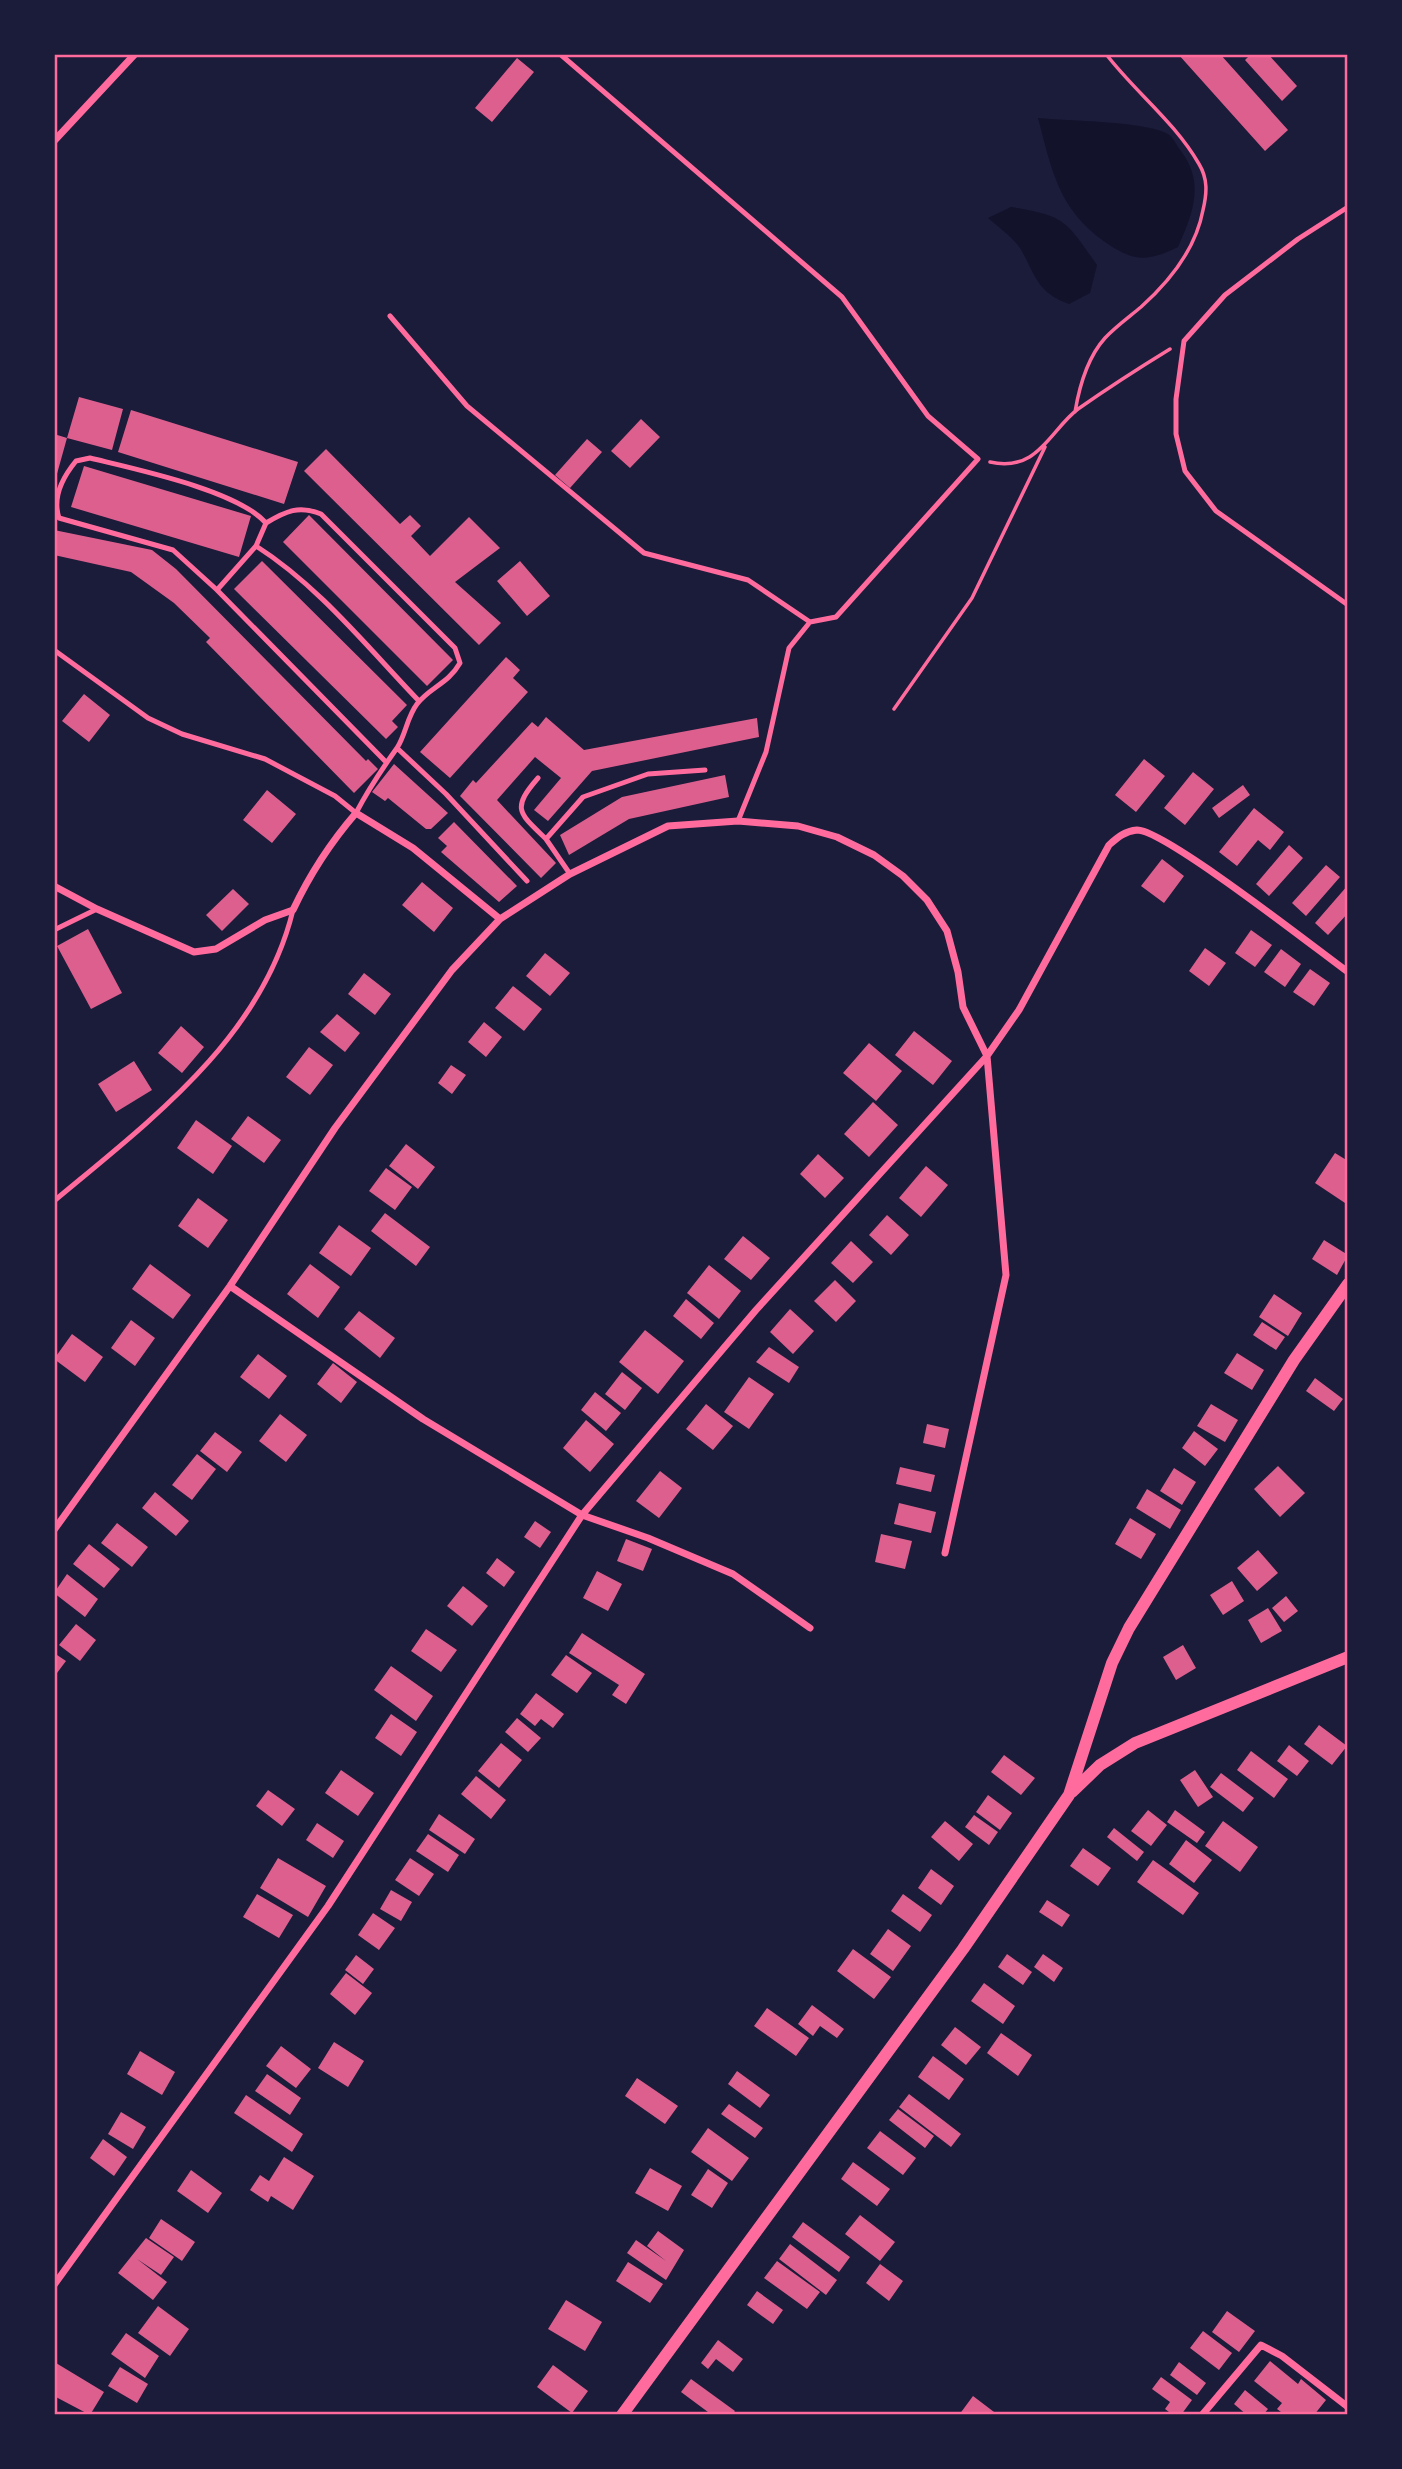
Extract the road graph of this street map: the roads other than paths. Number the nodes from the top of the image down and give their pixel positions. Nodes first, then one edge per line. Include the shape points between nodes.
1 (135, 54) edge
2 (560, 54) edge
3 (54, 141) edge
4 (1348, 207) edge
5 (390, 316) dead end
6 (266, 523) junction
7 (256, 546) junction
8 (217, 590) junction
9 (1348, 605) edge
10 (810, 622) junction
11 (54, 650) edge
12 (419, 701) junction
13 (397, 748) junction
14 (385, 761) junction
15 (705, 770) dead end
16 (538, 778) dead end
17 (356, 813) junction
18 (738, 821) junction
19 (546, 839) junction
20 (570, 874) junction
21 (527, 881) dead end
22 (54, 886) edge
23 (97, 909) junction
24 (293, 910) junction
25 (500, 919) junction
26 (54, 930) edge
27 (1348, 972) edge
28 (987, 1056) junction
29 (54, 1201) edge
30 (1348, 1284) edge
31 (230, 1286) junction
32 (582, 1515) junction
33 (54, 1530) edge
34 (945, 1553) dead end
35 (810, 1628) dead end
36 (1348, 1657) edge
37 (1069, 1795) junction
38 (54, 2286) edge
39 (1348, 2407) edge
40 (622, 2415) edge
41 (1202, 2415) edge

1 - 3 street
2 - 10 lane via 842,296 928,416 978,459 836,617
4 - 9 lane via 1225,295 1184,341 1176,422 1185,471 1216,511
5 - 10 lane via 467,406 644,553 748,580
6 - 7 lane
6 - 8 lane via 255,510 232,499 111,463 90,458 76,461 67,471 55,506 59,518 173,550
6 - 12 lane via 288,510 306,508 321,514 455,649 460,663 451,678
7 - 8 lane
7 - 12 lane via 330,608
8 - 14 lane
10 - 18 lane via 789,648 766,752
11 - 17 lane via 148,718 182,734 265,759 335,796
12 - 13 lane
13 - 14 lane
13 - 21 lane
14 - 17 lane
15 - 19 lane via 648,774 583,797
16 - 19 lane via 519,805 524,817
17 - 24 street via 331,842
17 - 25 street via 413,848
18 - 20 street via 668,826
18 - 28 street via 798,826 837,837 903,876 927,900 947,931 963,1007
19 - 20 lane
20 - 25 street
22 - 23 street
23 - 24 street via 194,952 215,949 265,920
23 - 26 lane
24 - 29 lane via 274,969 245,1016 206,1064 152,1119
25 - 31 street via 452,971 343,1116
27 - 28 street via 1172,845 1138,830 1122,834 1110,845 1019,1010
28 - 32 street via 756,1310
28 - 34 street via 1006,1275
30 - 37 street via 1294,1360 1129,1628 1112,1663
31 - 32 street via 423,1419
31 - 33 street
32 - 35 street via 733,1574
32 - 38 street via 328,1906
36 - 37 street via 1135,1743 1100,1765
37 - 40 street
39 - 41 street via 1261,2344

